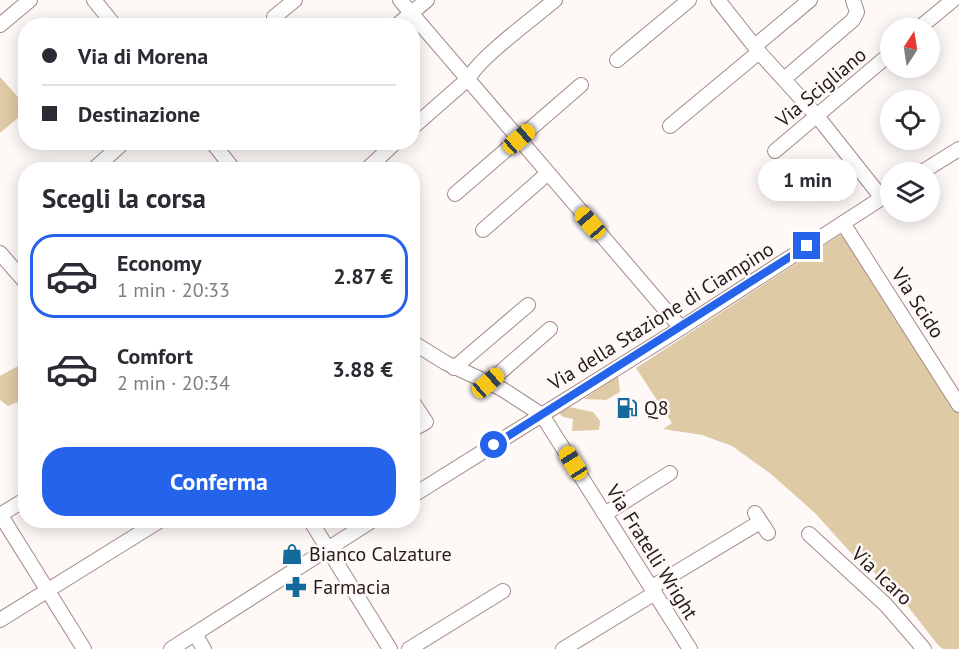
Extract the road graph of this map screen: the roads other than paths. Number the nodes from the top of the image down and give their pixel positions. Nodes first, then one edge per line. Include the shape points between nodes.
1 (30, 0) edge
2 (94, 0) edge
3 (294, 0) edge
4 (400, 0) edge
5 (427, 0) edge
6 (555, 0) edge
7 (689, 0) edge
8 (718, 0) edge
9 (810, 0) edge
10 (853, 0) edge
11 (953, 0) edge
12 (411, 13) junction
13 (274, 17) dead end
14 (109, 18) edge
15 (405, 18) edge
16 (415, 18) edge
17 (931, 18) edge
18 (420, 23) edge
19 (0, 25) edge
20 (757, 49) junction
21 (617, 60) dead end
22 (880, 62) edge
23 (469, 78) junction
24 (784, 79) junction
25 (581, 85) dead end
26 (817, 116) junction
27 (420, 121) edge
28 (670, 126) dead end
29 (519, 139) junction
30 (959, 149) edge
31 (115, 150) edge
32 (218, 150) edge
33 (387, 150) edge
34 (775, 151) dead end
35 (102, 162) edge
36 (228, 162) edge
37 (375, 162) edge
38 (938, 162) edge
39 (548, 173) junction
40 (880, 187) edge
41 (456, 194) dead end
42 (880, 199) edge
43 (843, 223) junction
44 (483, 230) dead end
45 (0, 253) edge
46 (18, 274) edge
47 (528, 305) dead end
48 (550, 328) dead end
49 (681, 328) junction
50 (420, 347) edge
51 (454, 368) junction
52 (488, 383) junction
53 (959, 405) edge
54 (420, 413) edge
55 (542, 415) junction
56 (420, 425) edge
57 (670, 473) dead end
58 (420, 491) edge
59 (18, 504) edge
60 (605, 514) junction
61 (0, 515) edge
62 (761, 523) dead end
63 (148, 528) edge
64 (315, 528) edge
65 (361, 528) edge
66 (809, 534) dead end
67 (328, 549) junction
68 (653, 590) junction
69 (503, 591) dead end
70 (48, 592) junction
71 (0, 620) edge
72 (195, 634) junction
73 (84, 649) edge
74 (171, 649) edge
75 (204, 649) edge
76 (390, 649) edge
77 (409, 649) edge
78 (563, 649) edge
79 (690, 649) edge
80 (924, 649) edge

1 - 19 street
2 - 14 street
3 - 13 street
4 - 12 street
5 - 12 street
6 - 23 street
7 - 21 street
8 - 20 street
9 - 20 street
10 - 24 street via 857,12 853,20
11 - 17 street
12 - 15 street
12 - 16 street
18 - 23 street
20 - 24 street
20 - 28 street
22 - 26 street, Via Scigliano
23 - 27 street
23 - 29 street
24 - 26 street
25 - 29 street
26 - 34 street, Via Scigliano
26 - 40 street
29 - 39 street
29 - 41 street
30 - 38 street
31 - 35 street
32 - 36 street
33 - 37 street
39 - 44 street
39 - 49 street
42 - 43 street, Via della Stazione di Ciampino
43 - 49 street, Via della Stazione di Ciampino
43 - 53 street, Via Scido
45 - 46 street
47 - 51 street
48 - 52 street
49 - 55 street, Via della Stazione di Ciampino
50 - 51 street
51 - 52 street
52 - 55 street
54 - 56 street via 426,422
55 - 58 street, Via della Stazione di Ciampino
55 - 60 street, Via Fratelli Wright
57 - 60 street
59 - 61 street
60 - 68 street, Via Fratelli Wright
61 - 70 street
62 - 68 street
63 - 70 street
64 - 67 street
65 - 67 street
66 - 80 street, Via Icaro via 886,605
67 - 72 street
67 - 76 street
68 - 78 street
68 - 79 street, Via Fratelli Wright
69 - 77 street
70 - 71 street
70 - 73 street
72 - 74 street
72 - 75 street

